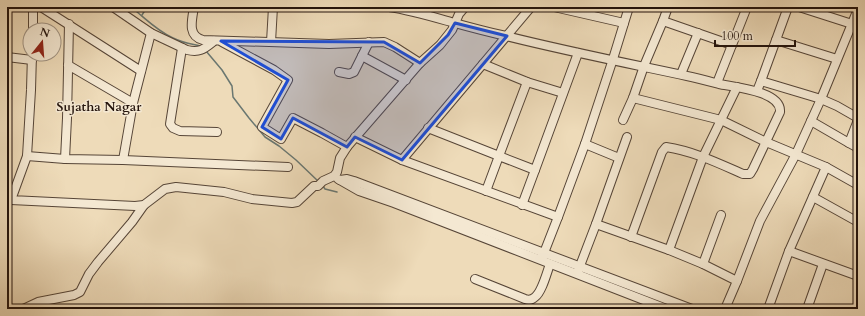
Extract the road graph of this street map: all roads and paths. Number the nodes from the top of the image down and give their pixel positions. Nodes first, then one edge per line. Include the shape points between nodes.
1 (33, 7) edge
2 (41, 7) edge
3 (113, 7) edge
4 (194, 7) edge
5 (273, 7) edge
6 (389, 7) edge
7 (465, 7) edge
8 (532, 7) edge
9 (554, 7) edge
10 (629, 7) edge
11 (668, 7) edge
12 (747, 7) edge
13 (788, 7) edge
14 (799, 7) edge
15 (578, 9) edge
16 (858, 9) edge
17 (663, 21) junction
18 (33, 22) edge
19 (455, 23) junction
20 (624, 23) junction
21 (69, 24) junction
22 (852, 24) junction
23 (151, 33) junction
24 (698, 33) junction
25 (507, 36) junction
26 (776, 40) junction
27 (217, 41) junction
28 (271, 42) junction
29 (369, 42) junction
30 (732, 45) junction
31 (182, 48) junction
32 (578, 53) junction
33 (362, 56) junction
34 (7, 57) edge
35 (22, 57) edge
36 (837, 59) junction
37 (613, 60) junction
38 (32, 62) edge
39 (420, 63) junction
40 (483, 64) junction
41 (68, 65) junction
42 (644, 66) junction
43 (141, 71) junction
44 (339, 72) dead end
45 (680, 74) junction
46 (406, 80) junction
47 (761, 81) junction
48 (527, 82) junction
49 (717, 83) junction
50 (737, 87) junction
51 (757, 91) junction
52 (563, 93) junction
53 (633, 98) junction
54 (821, 99) junction
55 (133, 103) junction
56 (858, 119) edge
57 (623, 120) dead end
58 (721, 120) junction
59 (811, 121) junction
60 (428, 128) junction
61 (217, 132) dead end
62 (355, 137) junction
63 (627, 137) dead end
64 (766, 142) junction
65 (849, 143) junction
66 (585, 144) junction
67 (347, 147) junction
68 (858, 148) edge
69 (796, 154) junction
70 (27, 156) junction
71 (499, 156) junction
72 (703, 157) junction
73 (619, 158) junction
74 (65, 159) junction
75 (123, 160) junction
76 (402, 160) junction
77 (288, 167) dead end
78 (826, 167) junction
79 (535, 170) junction
80 (337, 178) junction
81 (858, 185) edge
82 (486, 191) junction
83 (813, 197) junction
84 (9, 200) edge
85 (144, 205) junction
86 (522, 205) junction
87 (721, 215) dead end
88 (558, 217) junction
89 (858, 222) edge
90 (596, 224) junction
91 (631, 237) junction
92 (669, 250) junction
93 (789, 251) junction
94 (542, 257) junction
95 (550, 264) junction
96 (703, 264) junction
97 (823, 264) junction
98 (578, 270) junction
99 (858, 276) edge
100 (475, 279) dead end
101 (737, 281) junction
102 (645, 301) junction
103 (23, 309) edge
104 (642, 309) edge
105 (667, 309) edge
106 (690, 309) edge
107 (725, 309) edge
108 (768, 309) edge
109 (807, 309) edge

1 - 18 street
2 - 21 street
3 - 23 street
4 - 27 street via 193,34 199,39
5 - 28 street
6 - 19 street
7 - 19 street
8 - 25 street
9 - 15 street
10 - 20 street
11 - 17 street
12 - 30 street
13 - 26 street
14 - 22 street
15 - 20 street
16 - 22 street
17 - 24 street
17 - 42 street
19 - 25 street
19 - 39 street via 440,45
20 - 37 street
21 - 41 street
21 - 43 street
22 - 36 street
23 - 31 street
23 - 43 street
24 - 30 street
24 - 45 street
25 - 32 street
25 - 40 street
26 - 36 street
26 - 47 street
27 - 28 street
27 - 31 street via 204,49 193,51
27 - 67 street via 274,70 288,80 262,127 281,139 293,118
28 - 29 street
29 - 33 street
29 - 39 street via 389,43
30 - 49 street
31 - 61 street via 170,124 172,128 180,131
32 - 37 street
32 - 52 street
33 - 44 street via 352,73
33 - 46 street
34 - 35 street
36 - 54 street
37 - 42 street
37 - 66 street
38 - 70 street
39 - 46 street
40 - 48 street
40 - 60 street
41 - 55 street
41 - 74 street
42 - 45 street
42 - 53 street
43 - 55 street
45 - 49 street
46 - 62 street
47 - 51 street
47 - 54 street
48 - 52 street
48 - 71 street
49 - 50 street
50 - 51 street
50 - 58 street
51 - 64 street via 774,99 780,106 780,112
52 - 79 street
53 - 57 street
53 - 58 street
54 - 56 street
54 - 59 street
55 - 75 street
56 - 65 street
58 - 64 street
58 - 72 street
59 - 65 street
59 - 69 street
60 - 71 street
60 - 76 street
62 - 67 street
62 - 76 street
63 - 73 street
64 - 69 street
64 - 72 street via 751,173 748,174
65 - 68 street
66 - 73 street
66 - 88 street
67 - 80 street via 340,158
69 - 78 street
69 - 101 street via 760,221
70 - 74 street
70 - 84 street
71 - 79 street
71 - 82 street
72 - 91 street via 666,147
72 - 92 street
73 - 90 street
74 - 75 street
75 - 77 street
76 - 82 street
78 - 81 street
78 - 83 street
79 - 86 street
80 - 85 street via 314,186 297,202 289,204 224,192 176,187 165,189
80 - 94 street via 359,190
82 - 86 street
83 - 89 street
83 - 93 street
84 - 85 street
85 - 103 street via 89,274 80,292 38,302
86 - 88 street
87 - 96 street
88 - 94 street
90 - 91 street
90 - 98 street
91 - 92 street
92 - 96 street
93 - 97 street
93 - 108 street
94 - 95 street
94 - 98 street
95 - 98 street
95 - 100 street via 539,293 528,300
96 - 101 street
97 - 99 street
97 - 109 street
98 - 102 street
98 - 106 street
101 - 107 street
102 - 104 street
102 - 105 street

